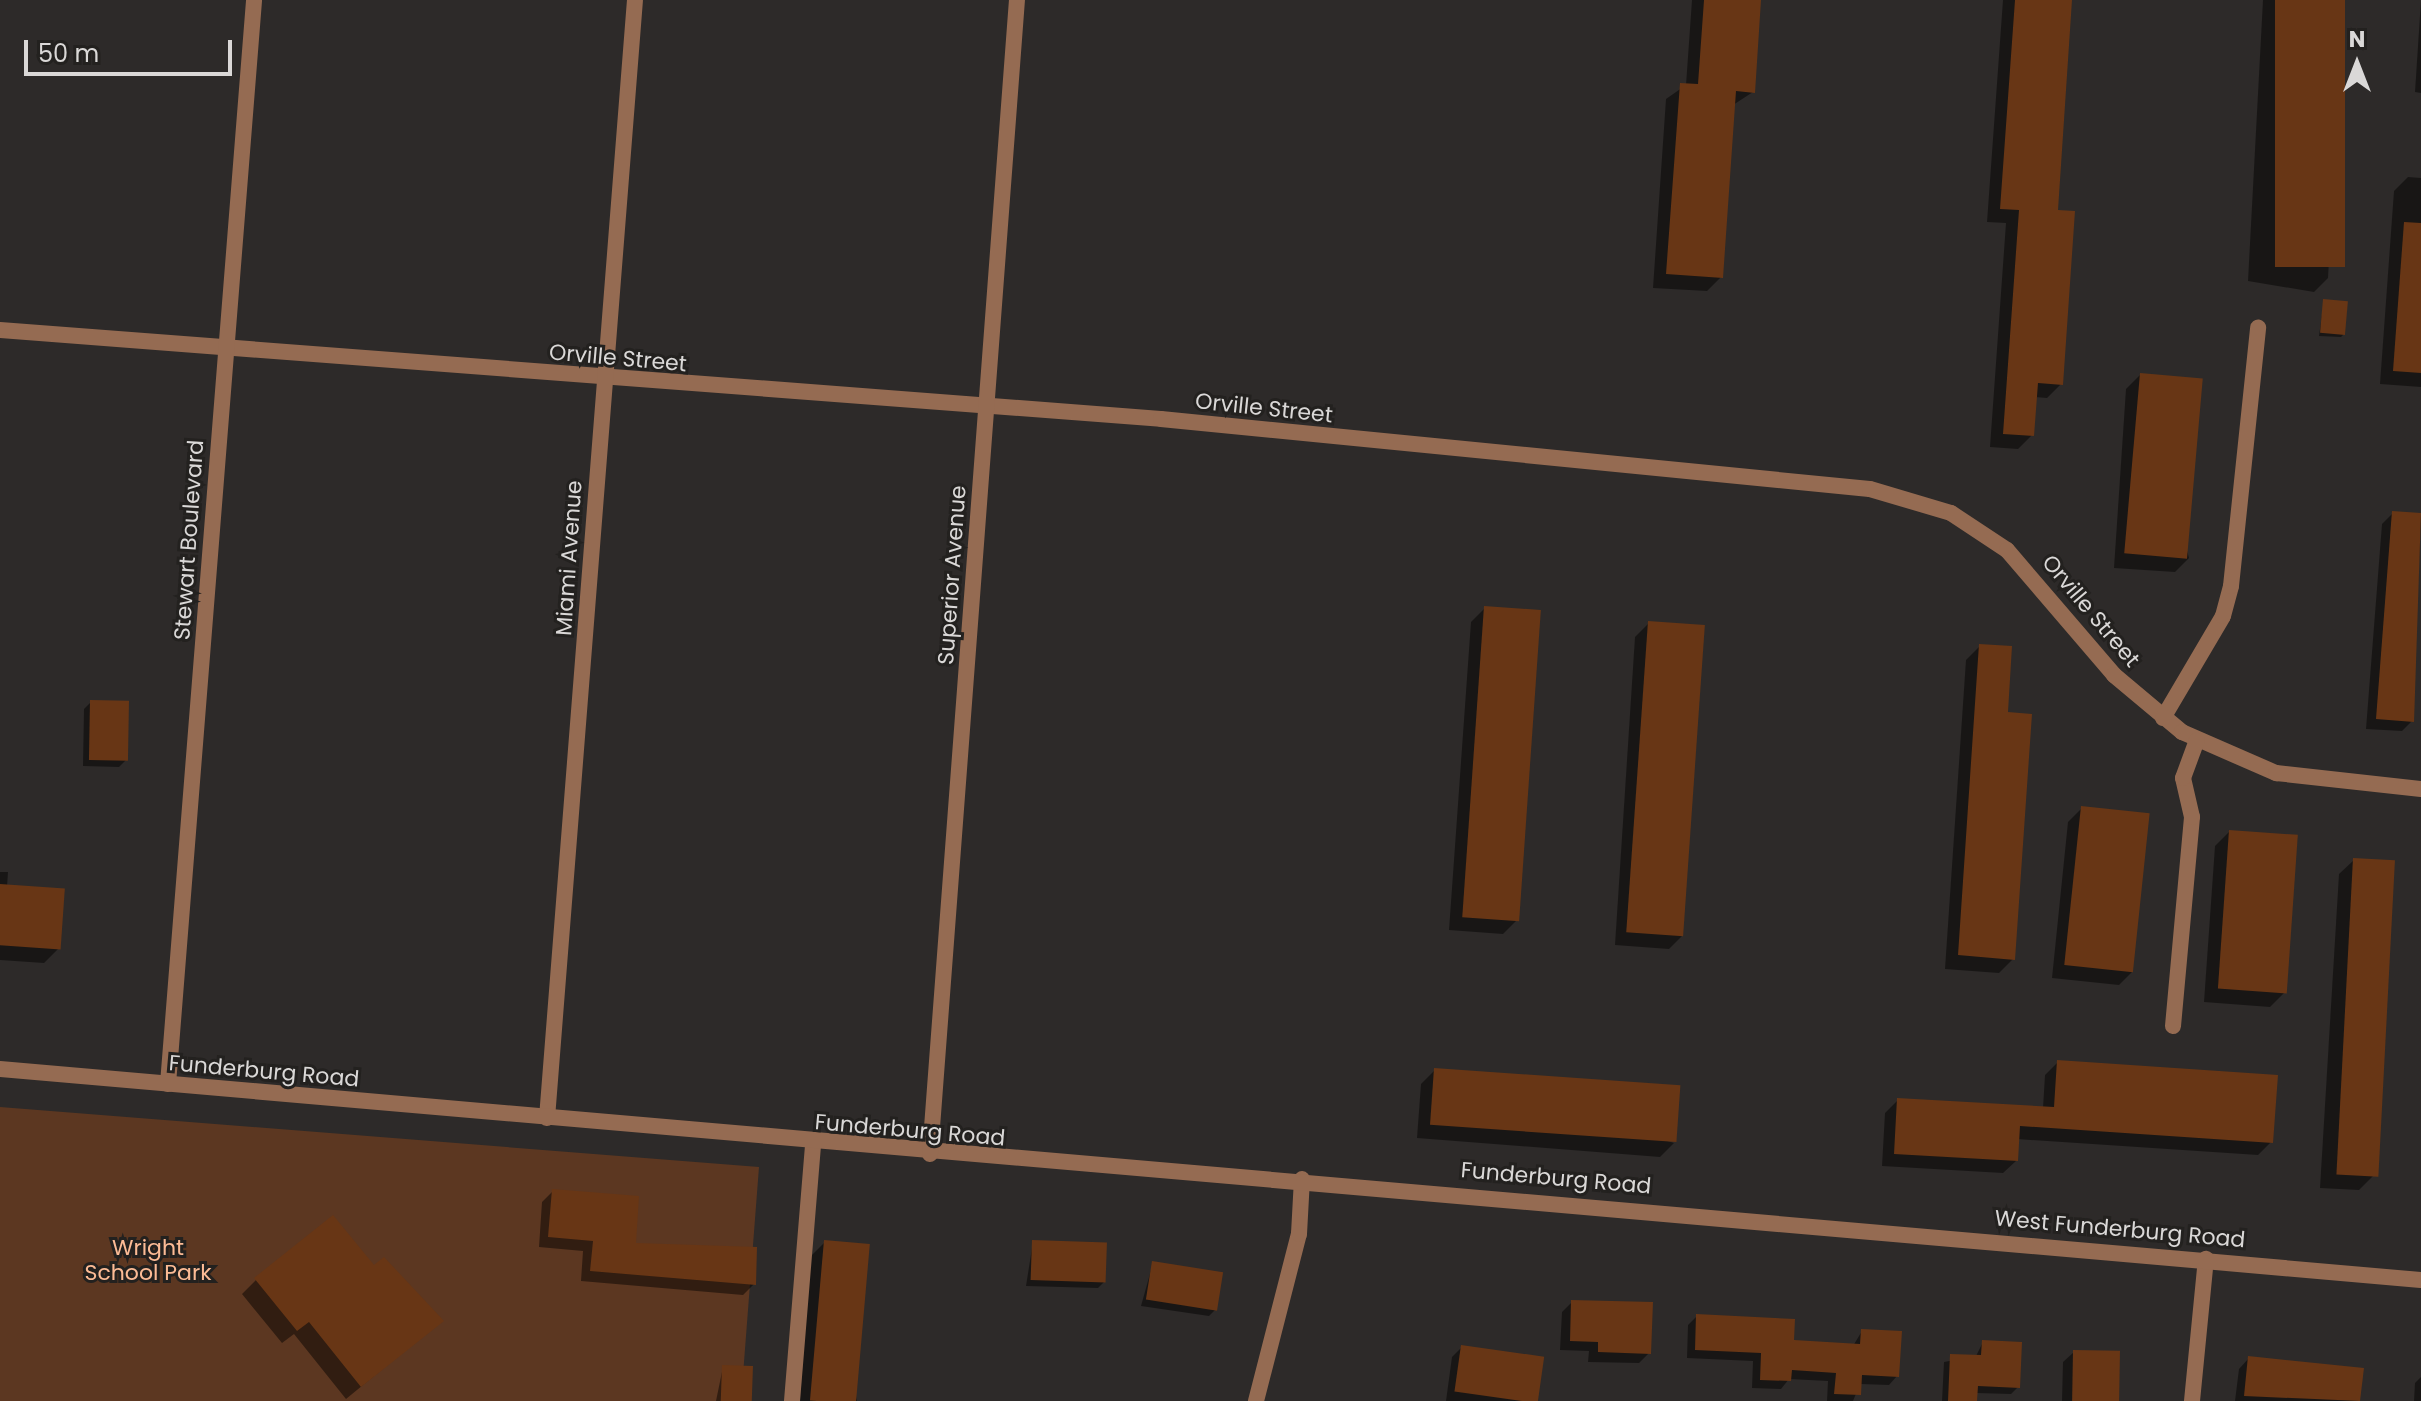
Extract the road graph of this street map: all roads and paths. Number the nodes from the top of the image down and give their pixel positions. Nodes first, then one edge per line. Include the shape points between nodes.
1 (254, 0) edge
2 (635, 0) edge
3 (1017, 0) edge
4 (2258, 327) dead end
5 (0, 330) edge
6 (225, 349) junction
7 (605, 380) junction
8 (985, 409) junction
9 (2163, 718) junction
10 (2197, 740) junction
11 (2421, 789) edge
12 (2173, 1026) dead end
13 (0, 1069) edge
14 (168, 1084) junction
15 (547, 1118) junction
16 (813, 1143) junction
17 (930, 1154) junction
18 (1302, 1179) junction
19 (1816, 1223) joint
20 (2206, 1259) junction
21 (2421, 1280) edge
22 (792, 1401) edge
23 (1256, 1401) edge
24 (2192, 1401) edge

1 - 6 street, Stewart Boulevard
2 - 7 street, Miami Avenue
3 - 8 street, Superior Avenue
4 - 9 street via 2231,586 2223,616
5 - 6 street, Orville Street
6 - 7 street, Orville Street
6 - 14 street, Stewart Boulevard
7 - 8 street, Orville Street
7 - 15 street, Miami Avenue
8 - 9 street, Orville Street via 1812,482 1923,502 1978,529 2028,569 2114,675
8 - 17 street, Superior Avenue
9 - 10 street, Orville Street
10 - 11 street, Orville Street via 2276,773
10 - 12 street via 2183,778 2192,817
13 - 14 street, Funderburg Road
14 - 15 street, Funderburg Road
15 - 16 street, Funderburg Road
16 - 17 street, Funderburg Road
16 - 22 street
17 - 18 street, Funderburg Road
18 - 19 street, Funderburg Road
18 - 23 street via 1299,1234
19 - 20 street, West Funderburg Road
20 - 21 street, West Funderburg Road
20 - 24 street

